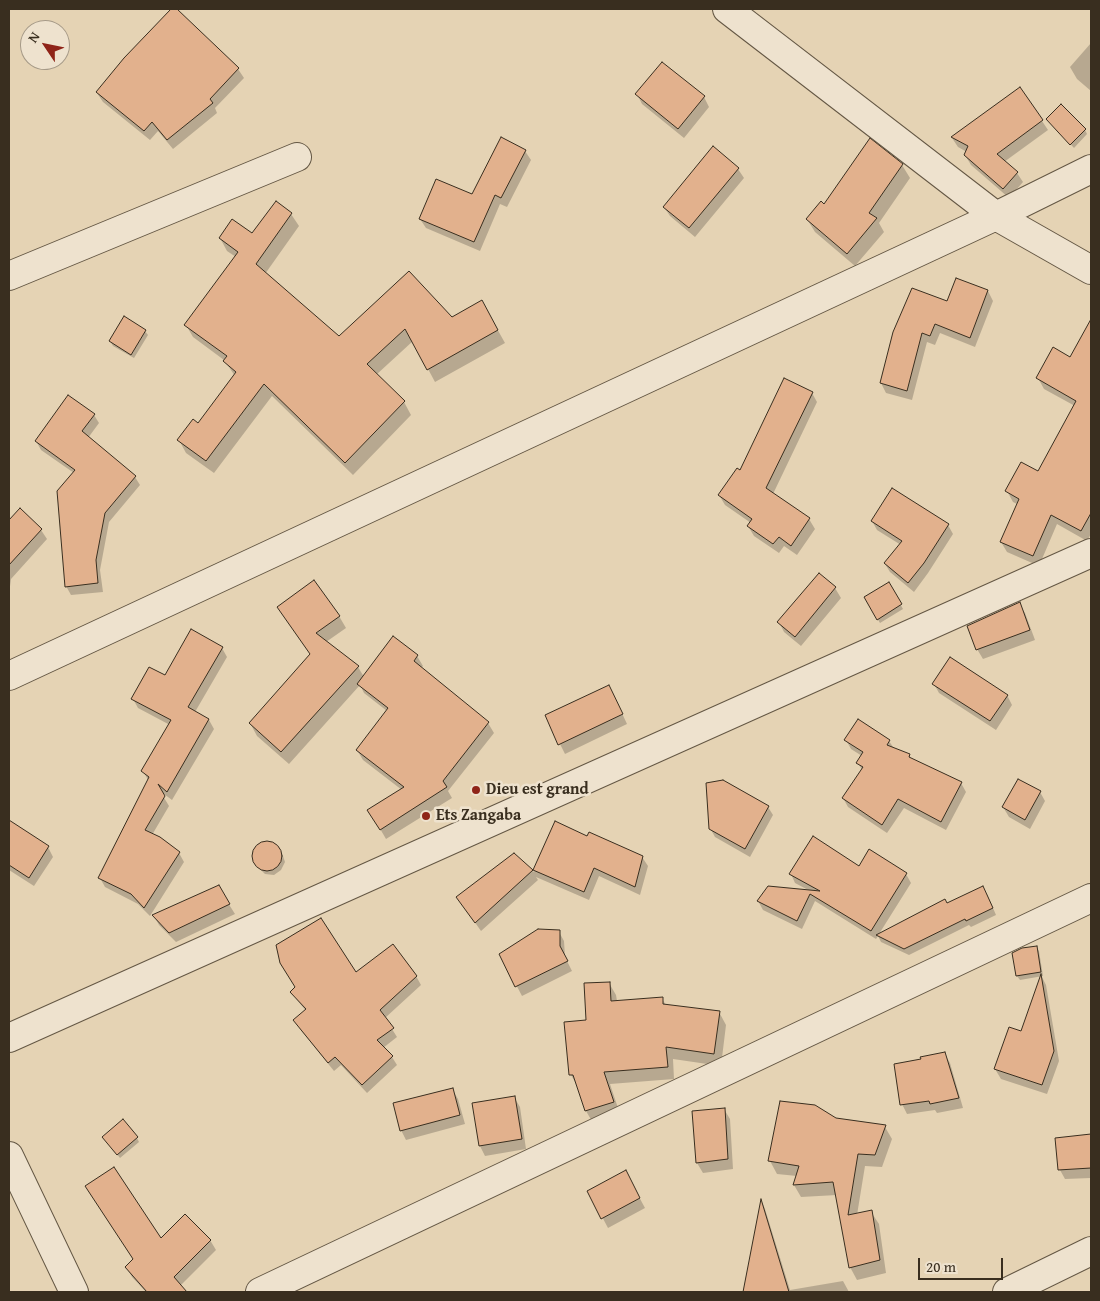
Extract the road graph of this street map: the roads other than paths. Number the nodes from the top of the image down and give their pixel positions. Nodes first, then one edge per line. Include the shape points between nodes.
1 (727, 9) edge
2 (297, 157) dead end
3 (1091, 169) edge
4 (996, 216) junction
5 (1091, 270) edge
6 (9, 276) edge
7 (1091, 553) edge
8 (9, 676) edge
9 (1091, 898) edge
10 (9, 1038) edge
11 (9, 1156) edge
12 (1091, 1251) edge
13 (74, 1292) edge
14 (260, 1292) edge
15 (1007, 1292) edge

1 - 4 street
2 - 6 street
3 - 4 street
4 - 5 street
4 - 8 street
7 - 10 street
9 - 14 street
11 - 13 street
12 - 15 street

